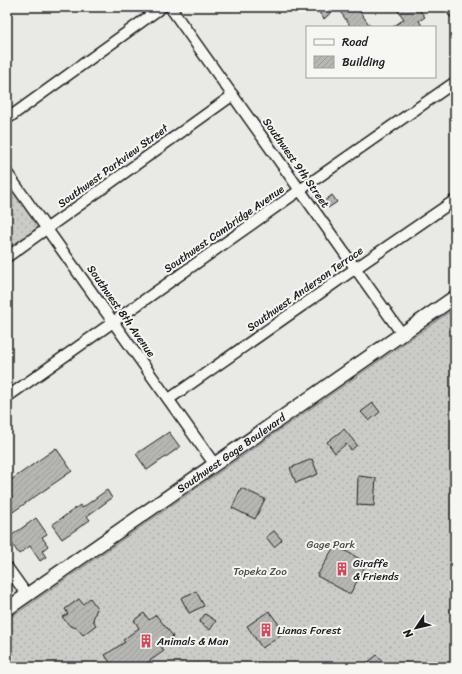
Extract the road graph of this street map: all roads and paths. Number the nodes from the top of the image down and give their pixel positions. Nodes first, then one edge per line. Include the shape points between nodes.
1 (162, 7) edge
2 (170, 7) edge
3 (452, 7) edge
4 (455, 11) edge
5 (455, 82) edge
6 (233, 95) junction
7 (7, 119) edge
8 (7, 172) edge
9 (300, 190) junction
10 (455, 200) edge
11 (47, 228) junction
12 (7, 257) edge
13 (356, 268) junction
14 (455, 297) edge
15 (114, 322) junction
16 (402, 334) junction
17 (7, 397) edge
18 (169, 399) junction
19 (215, 465) junction
20 (7, 567) edge
21 (27, 595) junction
22 (7, 609) edge

1 - 7 street
2 - 6 street, Southwest 9th Street
3 - 4 main road
5 - 9 street, Southwest Cambridge Avenue
6 - 9 street, Southwest 9th Street
6 - 11 street, Southwest Parkview Street
8 - 11 street, Southwest 8th Avenue
9 - 13 street, Southwest 9th Street
9 - 15 street, Southwest Cambridge Avenue
10 - 13 street, Southwest Anderson Terrace
11 - 12 street, Southwest Parkview Street
11 - 15 street, Southwest 8th Avenue
13 - 16 street, Southwest 9th Street
13 - 18 street, Southwest Anderson Terrace
14 - 16 main road, Southwest Gage Boulevard
15 - 17 street, Southwest Cambridge Avenue
15 - 18 street, Southwest 8th Avenue
16 - 19 main road, Southwest Gage Boulevard
18 - 19 street, Southwest 8th Avenue
19 - 21 main road, Southwest Gage Boulevard
20 - 21 street
21 - 22 main road, Southwest Gage Boulevard

